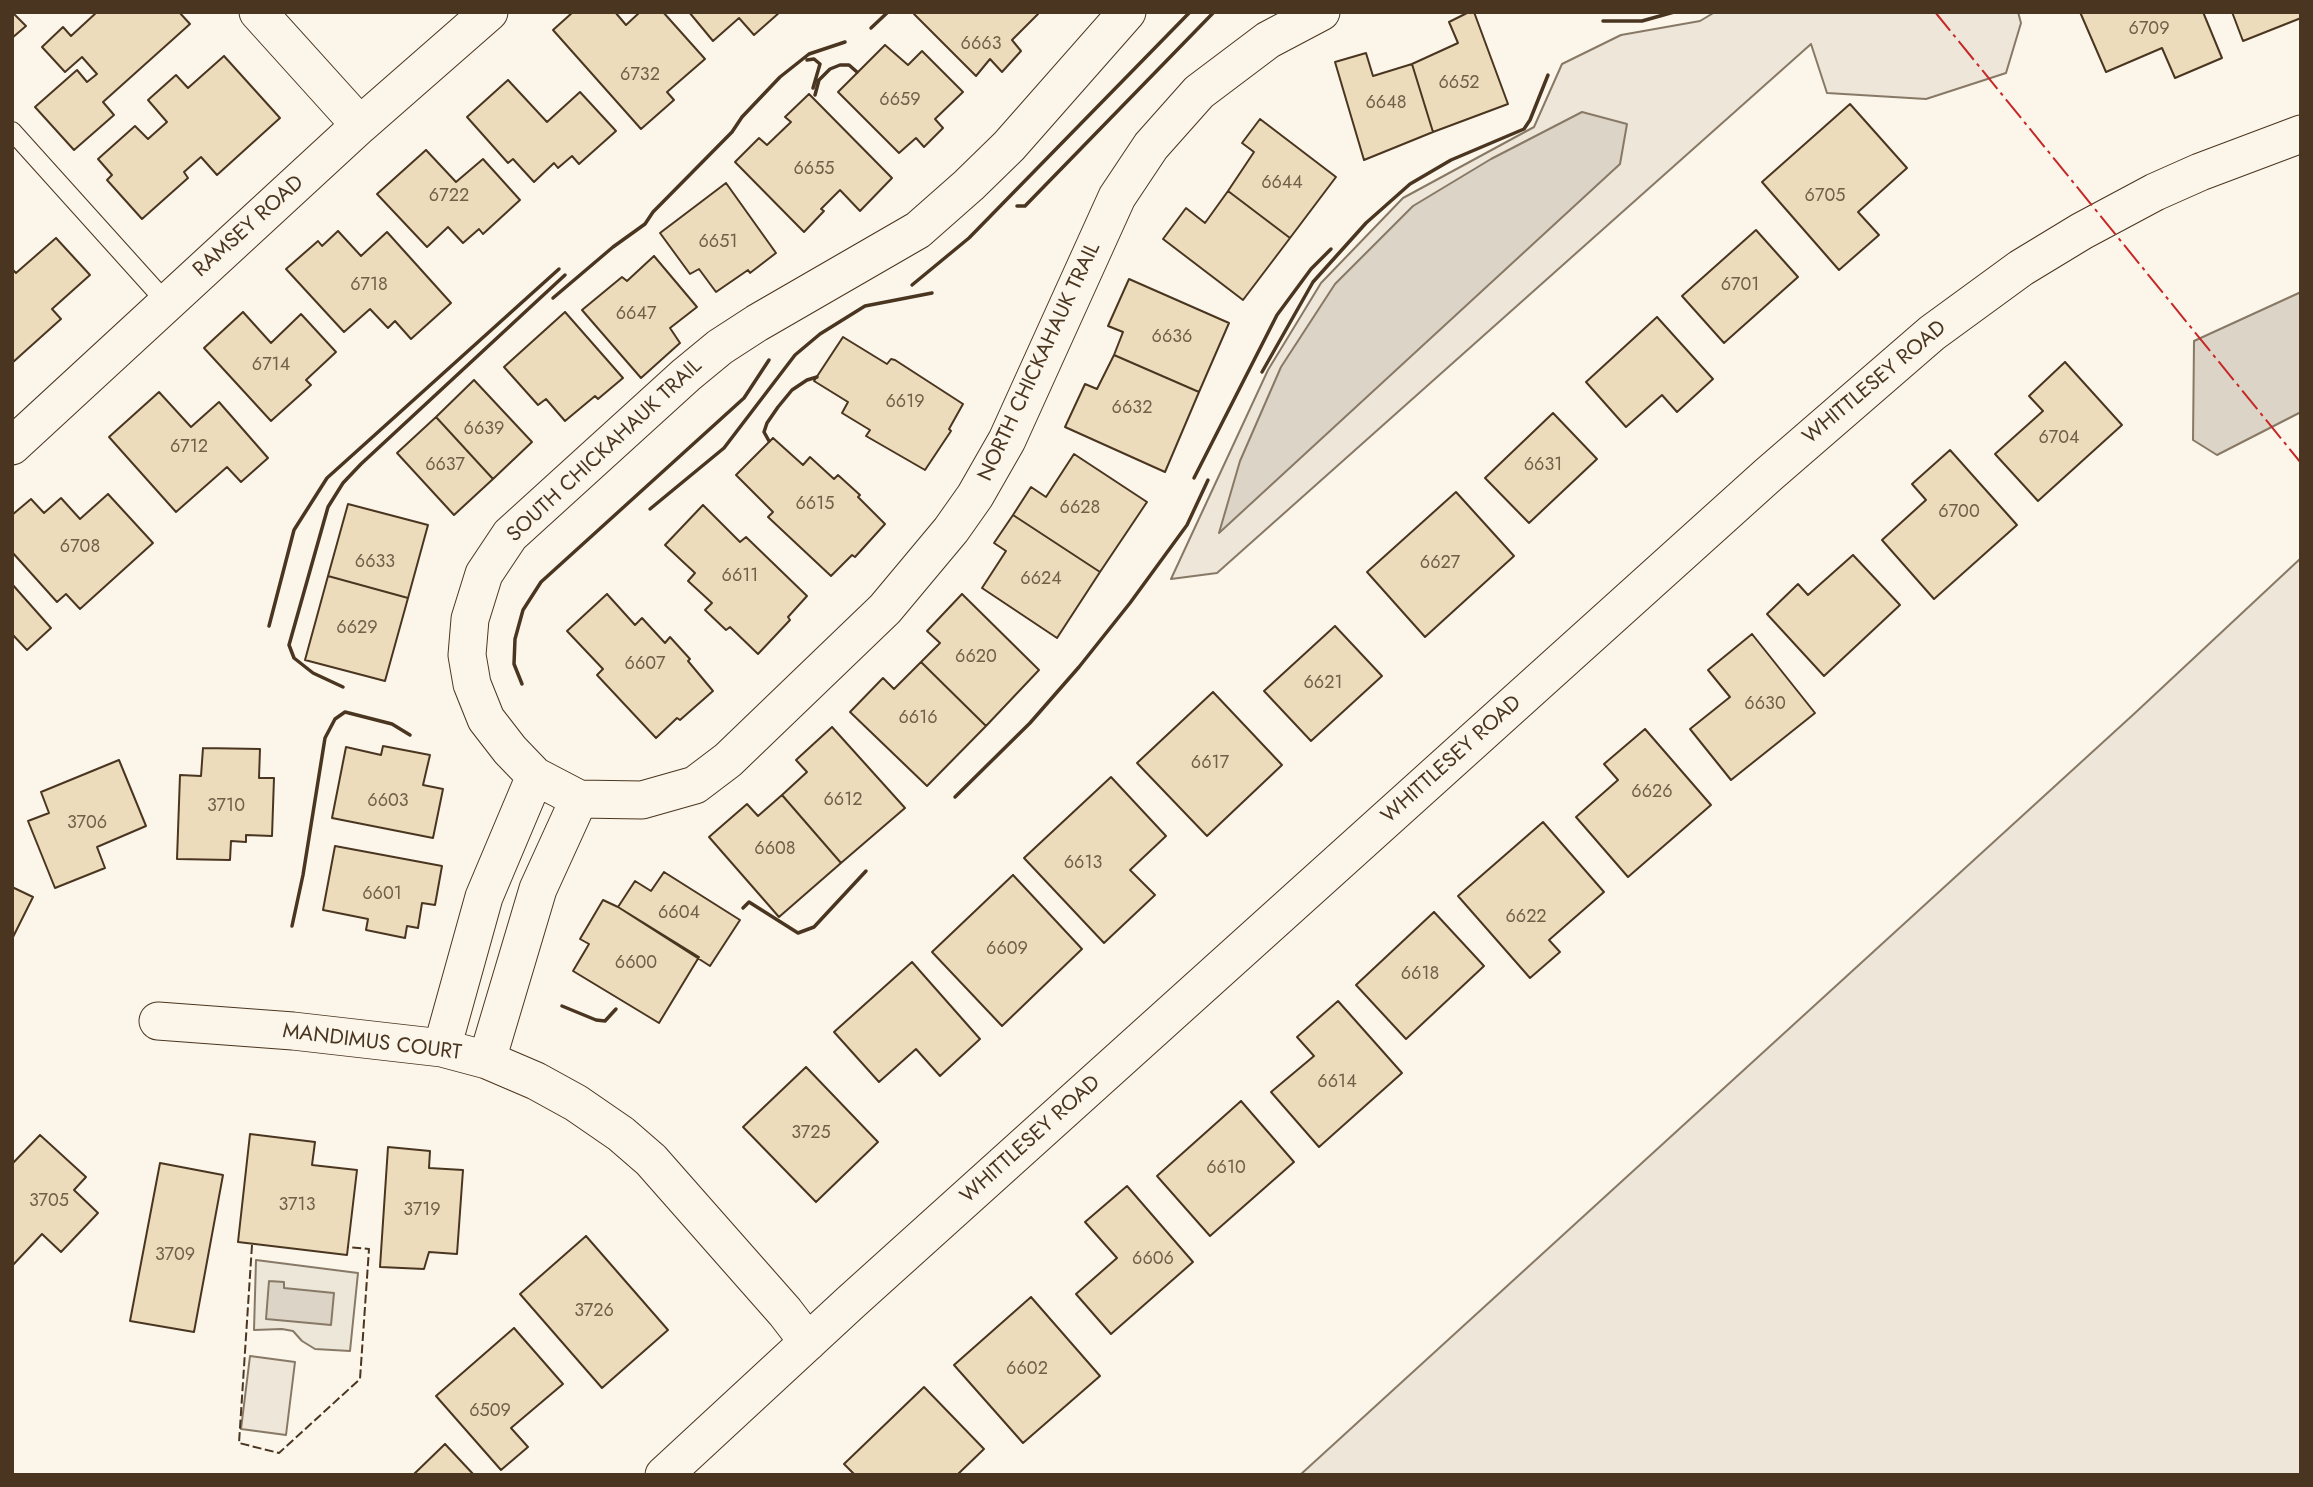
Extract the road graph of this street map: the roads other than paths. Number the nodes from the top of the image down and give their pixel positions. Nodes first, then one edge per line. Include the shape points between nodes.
1 (258, 12) edge
2 (489, 12) edge
3 (1127, 12) edge
4 (1321, 12) edge
5 (360, 125) junction
6 (12, 131) edge
7 (2301, 134) edge
8 (166, 302) junction
9 (12, 446) edge
10 (535, 776) junction
11 (579, 799) junction
12 (158, 1021) dead end
13 (442, 1048) junction
14 (487, 1060) junction
15 (808, 1342) junction
16 (664, 1475) edge

1 - 5 street
2 - 5 street, RAMSEY ROAD
3 - 10 street, SOUTH CHICKAHAUK TRAIL via 1009,146 918,230 720,346 510,535 485,574 470,619 467,655 486,719
4 - 11 street, NORTH CHICKAHAUK TRAIL via 1268,40 1199,92 1151,146 1117,197 1007,440 981,486 885,609 728,760 695,785 642,800
5 - 8 street, RAMSEY ROAD
6 - 8 lane
7 - 15 street, WHITTLESEY ROAD via 2200,172 2082,231 2021,268 1932,333 1777,467
8 - 9 street, RAMSEY ROAD
10 - 11 street, NORTH CHICKAHAUK TRAIL
10 - 13 street via 484,897
11 - 14 street via 538,889
12 - 13 street, MANDIMUS COURT
13 - 14 street, MANDIMUS COURT
14 - 15 street, MANDIMUS COURT via 576,1103 651,1160
15 - 16 street, WHITTLESEY ROAD

